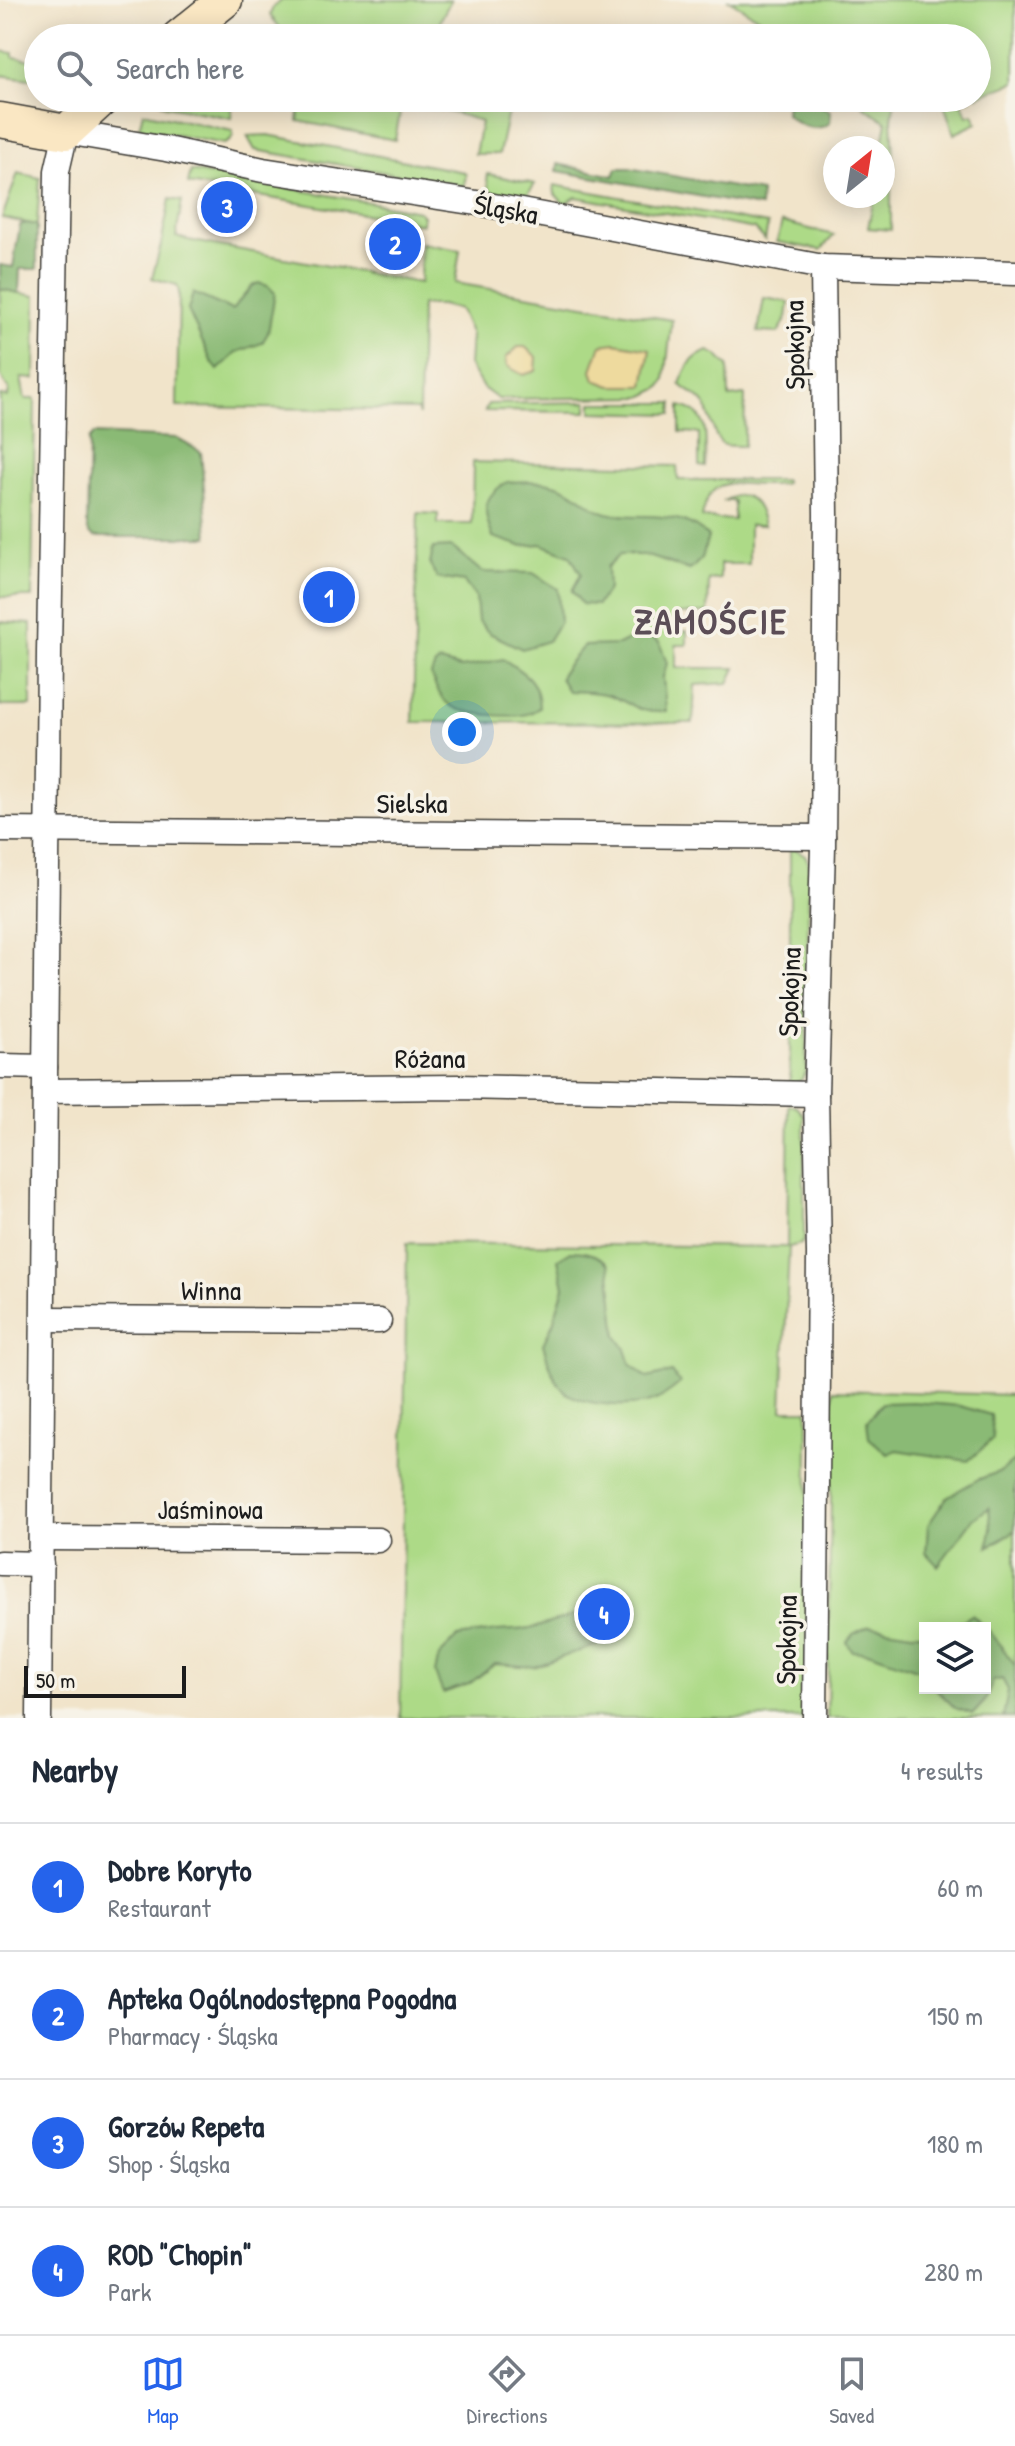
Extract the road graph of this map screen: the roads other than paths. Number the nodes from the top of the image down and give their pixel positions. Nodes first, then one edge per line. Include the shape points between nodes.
1 (225, 0) edge
2 (195, 24) edge
3 (88, 112) edge
4 (0, 120) edge
5 (66, 132) junction
6 (823, 267) junction
7 (1015, 273) edge
8 (0, 830) edge
9 (47, 831) junction
10 (823, 837) junction
11 (0, 1066) edge
12 (45, 1079) junction
13 (816, 1094) junction
14 (43, 1319) junction
15 (379, 1321) dead end
16 (41, 1538) junction
17 (378, 1540) dead end
18 (0, 1563) edge
19 (41, 1564) junction
20 (39, 1718) edge
21 (815, 1718) edge

1 - 2 street
3 - 5 street
4 - 5 street, Śląska
5 - 6 street, Śląska
5 - 9 street via 57,171
6 - 7 street, Śląska
6 - 10 street, Spokojna
8 - 9 street, Sielska
9 - 10 street, Sielska
9 - 12 street
10 - 13 street, Spokojna
11 - 12 street, Różana
12 - 13 street, Różana
12 - 14 street
13 - 21 street, Spokojna
14 - 15 street, Winna
14 - 16 street
16 - 17 street, Jaśminowa
16 - 19 street
18 - 19 street
19 - 20 street

